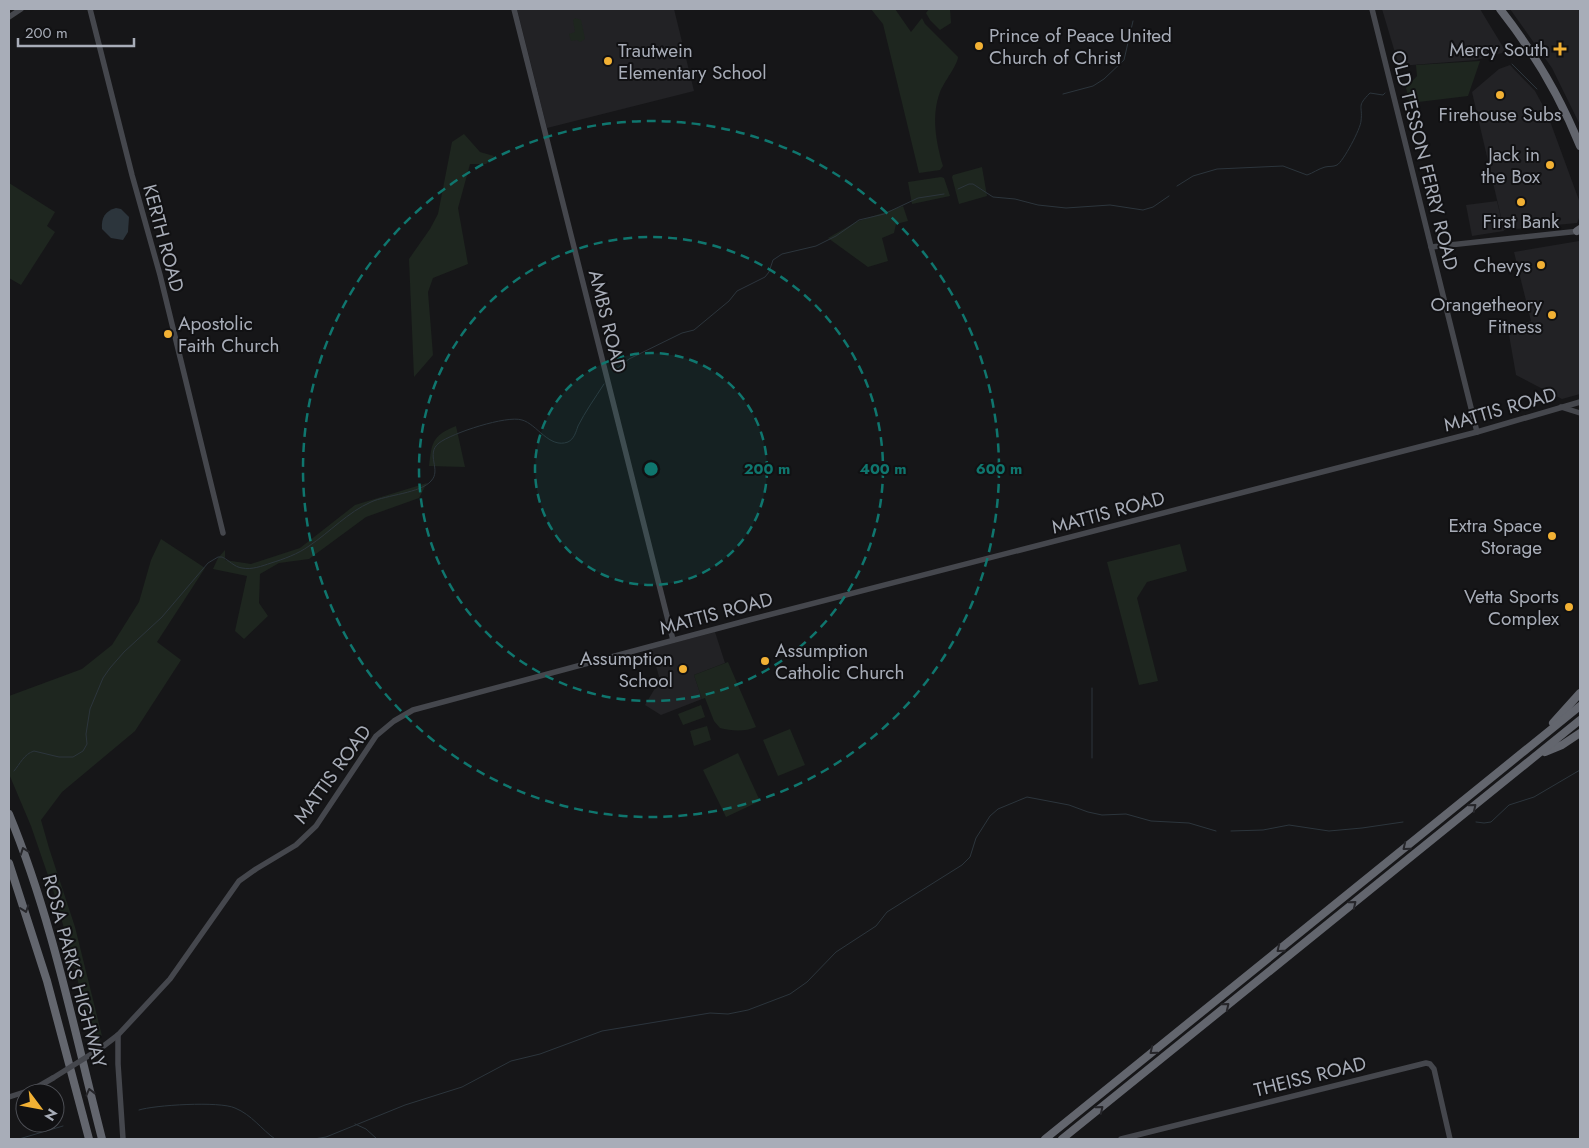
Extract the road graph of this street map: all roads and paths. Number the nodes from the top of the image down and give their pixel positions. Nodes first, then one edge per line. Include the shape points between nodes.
1 (21, 9) edge
2 (90, 9) edge
3 (514, 9) edge
4 (1372, 9) edge
5 (1500, 9) edge
6 (9, 17) edge
7 (1580, 146) edge
8 (1579, 231) edge
9 (1431, 247) junction
10 (1580, 402) edge
11 (1561, 407) junction
12 (1580, 413) edge
13 (1477, 432) junction
14 (223, 533) dead end
15 (673, 640) junction
16 (1580, 693) edge
17 (1580, 706) edge
18 (1580, 720) edge
19 (1580, 733) edge
20 (1541, 738) junction
21 (1534, 757) junction
22 (9, 814) edge
23 (9, 863) edge
24 (118, 1035) junction
25 (110, 1042) junction
26 (118, 1055) junction
27 (9, 1097) edge
28 (89, 1139) edge
29 (102, 1139) edge
30 (123, 1139) edge
31 (1045, 1139) edge
32 (1062, 1139) edge
33 (1121, 1139) edge
34 (1450, 1139) edge

1 - 6 street
2 - 14 street, KERTH ROAD
3 - 15 street, AMBS ROAD
4 - 9 street, OLD TESSON FERRY ROAD
5 - 7 highway via 1546,75
8 - 9 street
9 - 13 street, OLD TESSON FERRY ROAD
10 - 11 street, MATTIS ROAD
11 - 12 street
11 - 13 street, MATTIS ROAD
13 - 15 street, MATTIS ROAD
15 - 24 street, MATTIS ROAD via 420,707 394,721 370,745 310,833 290,850 239,881 178,968
16 - 20 highway
17 - 20 highway
18 - 21 highway
19 - 21 highway
20 -> 31 highway
32 -> 21 highway
29 -> 22 highway, ROSA PARKS HIGHWAY via 47,923
23 -> 28 highway, ROSA PARKS HIGHWAY via 47,980
24 - 25 street, MATTIS ROAD
24 - 26 street
25 - 26 street
25 - 27 street, MATTIS ROAD, bridge via 34,1089
26 - 30 street
33 - 34 street, THEISS ROAD via 1426,1063 1434,1072

